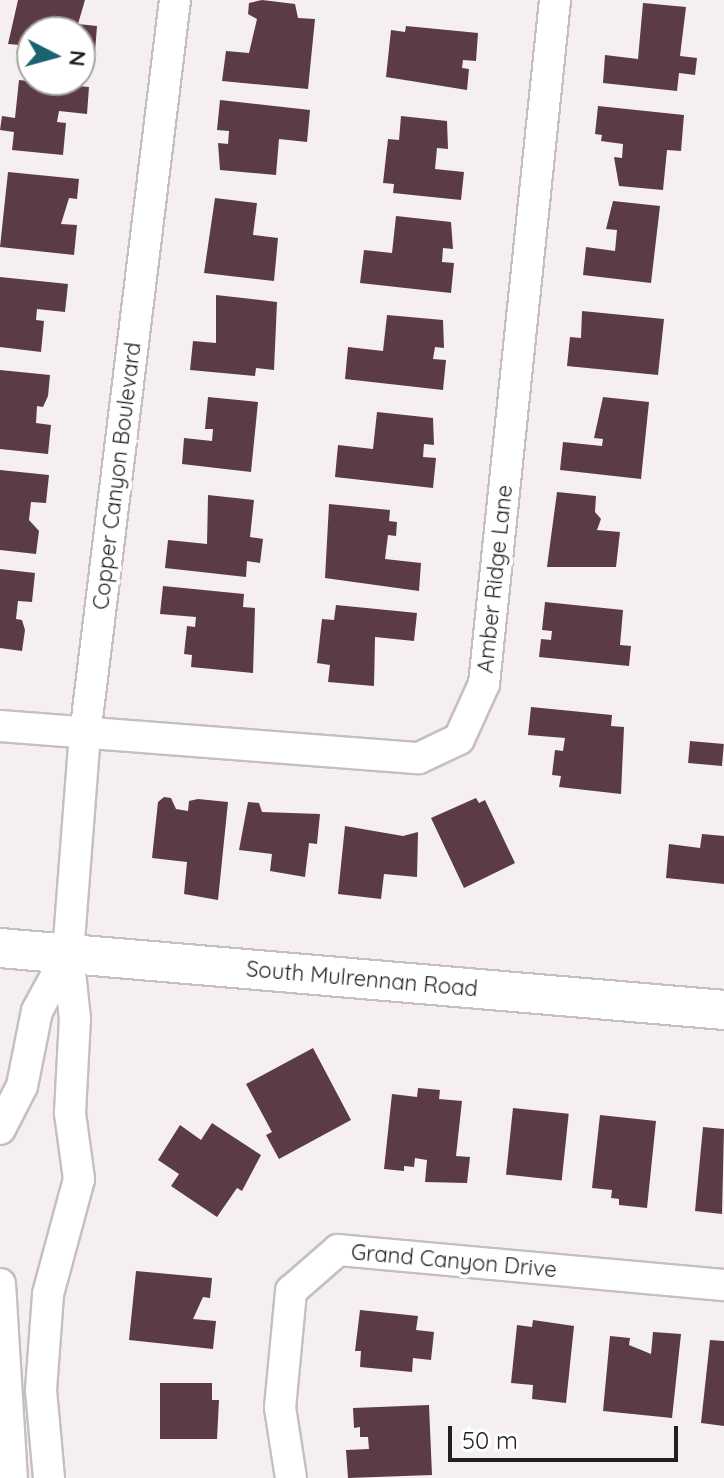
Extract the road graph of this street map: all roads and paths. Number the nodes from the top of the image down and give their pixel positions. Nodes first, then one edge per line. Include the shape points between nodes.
1 (175, 0) edge
2 (555, 0) edge
3 (0, 726) edge
4 (85, 735) junction
5 (0, 948) edge
6 (68, 954) junction
7 (724, 1010) edge
8 (0, 1129) edge
9 (0, 1284) edge
10 (724, 1285) edge
11 (12, 1478) edge
12 (49, 1478) edge
13 (291, 1478) edge

1 - 4 street, Copper Canyon Boulevard
2 - 4 street, Amber Ridge Lane via 484,684 459,739 419,758
3 - 4 street, Amber Ridge Lane
4 - 6 street, Copper Canyon Boulevard
5 - 6 street, South Mulrennan Road
6 - 7 street, South Mulrennan Road
6 - 8 street, Copper Canyon Boulevard via 37,1011 22,1086
6 - 12 street, Copper Canyon Boulevard via 75,1019 70,1113 79,1179 48,1294 41,1390
9 - 11 street
10 - 13 street, Grand Canyon Drive via 338,1250 291,1291 280,1408

